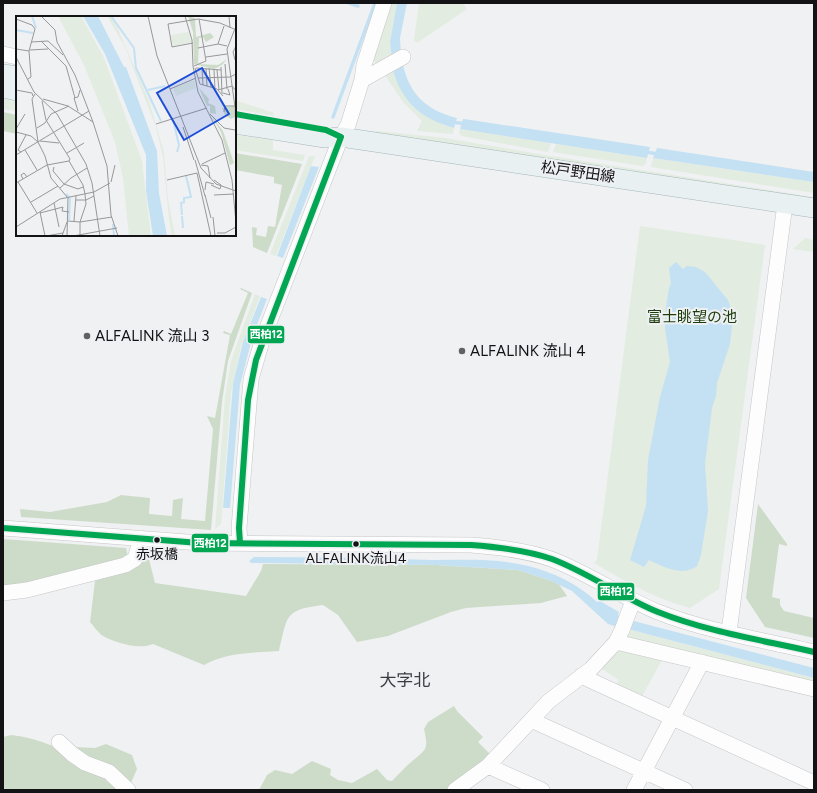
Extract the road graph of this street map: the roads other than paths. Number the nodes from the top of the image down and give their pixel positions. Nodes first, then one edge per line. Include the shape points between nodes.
1 (384, 3) edge
2 (3, 54) edge
3 (16, 57) edge
4 (397, 60) dead end
5 (3, 74) edge
6 (16, 76) edge
7 (362, 80) junction
8 (3, 88) edge
9 (16, 90) edge
10 (236, 114) edge
11 (236, 124) edge
12 (341, 137) junction
13 (785, 204) junction
14 (814, 208) edge
15 (3, 528) edge
16 (141, 538) junction
17 (240, 543) junction
18 (3, 593) edge
19 (633, 601) junction
20 (621, 630) junction
21 (729, 632) junction
22 (814, 652) edge
23 (702, 662) junction
24 (581, 676) junction
25 (814, 689) edge
26 (672, 719) junction
27 (531, 720) junction
28 (59, 742) dead end
29 (488, 766) junction
30 (644, 771) junction
31 (812, 784) edge
32 (128, 790) edge
33 (456, 790) edge
34 (542, 790) edge
35 (634, 790) edge
36 (685, 790) edge

1 - 7 street via 364,65
2 - 3 street
4 - 7 street
5 - 6 main road
7 - 12 street via 348,124
8 - 9 main road
10 - 12 main road, 松戸野田線 via 326,130
11 - 12 main road, 松戸野田線 via 324,138
12 - 13 main road, 松戸野田線
12 - 17 street via 262,341 253,373 248,400
13 - 14 main road, 松戸野田線
13 - 21 street
15 - 16 street
16 - 17 street via 200,543
16 - 18 street via 135,559 125,566 27,590
17 - 19 street via 504,547 552,560
19 - 20 street
19 - 21 street via 684,621
20 - 23 street
20 - 24 street via 591,669
21 - 22 street
23 - 25 street
23 - 26 street
24 - 26 street
24 - 27 street via 549,701
26 - 30 street
26 - 31 street
27 - 29 street
27 - 30 street
28 - 32 street via 85,763 109,772
29 - 33 street
29 - 34 street
30 - 35 street
30 - 36 street

